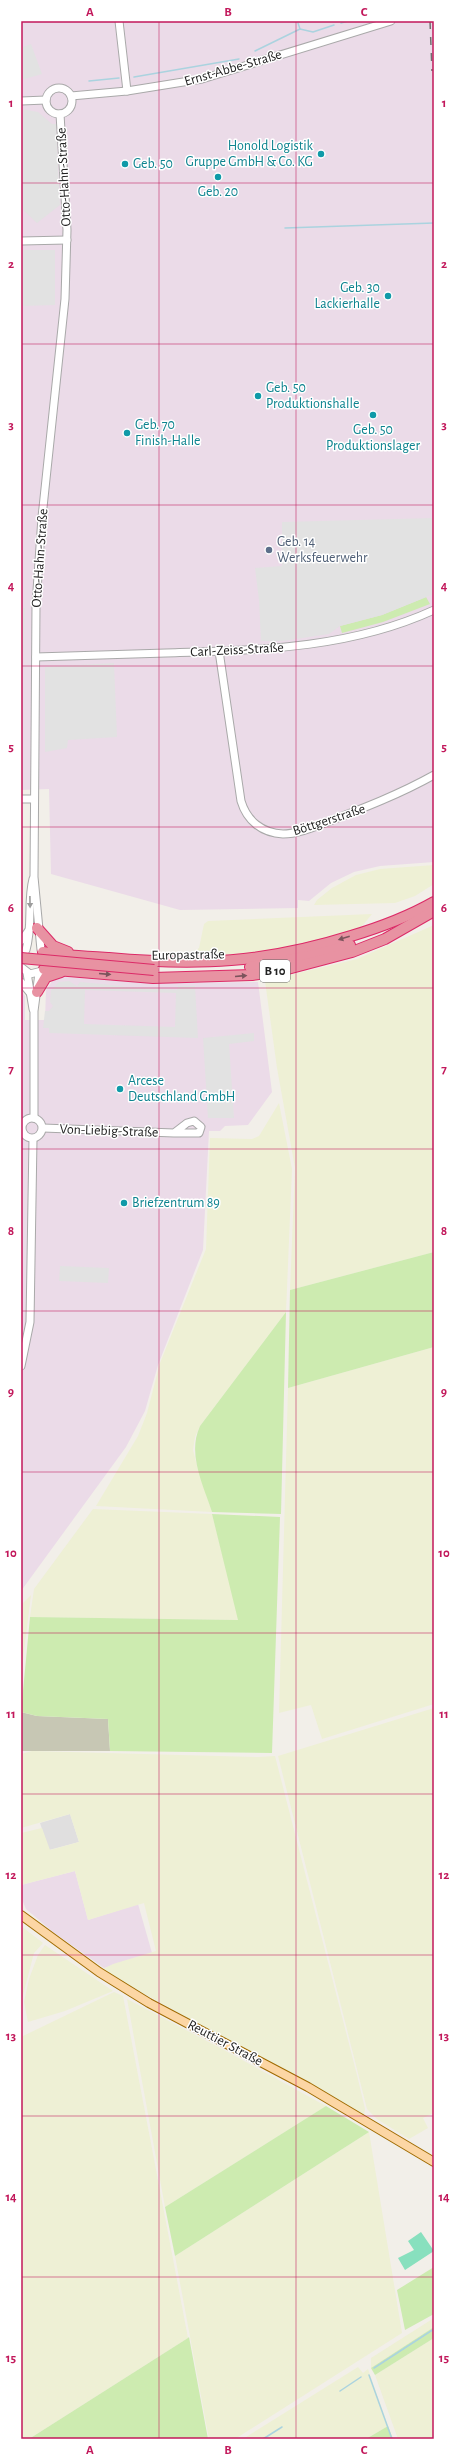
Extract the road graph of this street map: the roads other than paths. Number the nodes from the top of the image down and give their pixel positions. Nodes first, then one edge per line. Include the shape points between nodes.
1 (119, 21) edge
2 (391, 21) edge
3 (370, 24) edge
4 (127, 91) junction
5 (71, 96) junction
6 (46, 100) junction
7 (21, 101) edge
8 (60, 114) junction
9 (67, 240) junction
10 (21, 241) edge
11 (434, 610) edge
12 (219, 651) junction
13 (36, 657) junction
14 (434, 775) edge
15 (21, 799) edge
16 (34, 799) junction
17 (434, 902) edge
18 (434, 911) edge
19 (409, 921) junction
20 (34, 928) junction
21 (21, 941) edge
22 (42, 951) junction
23 (23, 953) edge
24 (76, 956) junction
25 (23, 969) edge
26 (42, 971) junction
27 (77, 971) junction
28 (21, 982) edge
29 (34, 993) junction
30 (34, 1118) junction
31 (21, 1128) edge
32 (43, 1128) junction
33 (174, 1133) dead end
34 (33, 1139) junction
35 (21, 1366) edge
36 (21, 1915) edge
37 (434, 2162) edge

1 - 4 street
2 - 3 street, Ernst-Abbe-Straße
3 - 4 street, Ernst-Abbe-Straße via 202,79
4 - 5 street, Ernst-Abbe-Straße
5 - 6 street via 67,91 58,88 49,93
5 - 8 street via 70,106
6 - 7 street
6 - 8 street via 50,110
8 - 9 street, Otto-Hahn-Straße
9 - 10 street, Otto-Hahn-Straße
9 - 13 street, Otto-Hahn-Straße via 62,335 39,552
11 - 12 street, Carl-Zeiss-Straße via 388,629 338,641
12 - 13 street, Carl-Zeiss-Straße
12 - 14 street, Böttgerstraße via 241,801 247,816 262,829 285,834 302,830 374,805
13 - 16 street, Otto-Hahn-Straße
15 - 16 street
16 - 20 street, Otto-Hahn-Straße
17 - 19 highway, B 10
18 - 19 highway, B 10
19 - 23 highway, Europastraße / B 10, bridge via 354,944 259,966 195,971 154,970
19 -> 24 highway via 254,960 178,964
27 -> 19 highway, B 10 via 172,978 252,975 280,971 352,952 384,939
20 - 21 street
20 - 22 street, Otto-Hahn-Straße
20 - 23 street, Otto-Hahn-Straße
20 - 24 highway via 53,946
22 - 23 street via 34,948
22 - 24 highway
22 - 26 street, Otto-Hahn-Straße via 46,961
25 - 26 street
25 - 29 street
26 - 27 highway, B 10
26 - 29 street, Otto-Hahn-Straße
27 - 29 highway, B 10 via 52,974 42,980
28 - 29 street
29 - 30 street, Otto-Hahn-Straße
30 - 31 street via 27,1120
30 - 32 street
31 - 34 street via 24,1135
32 - 33 street, Von-Liebig-Straße
32 - 34 street via 40,1135
34 - 35 street via 30,1322
36 - 37 main road, Reuttier Straße via 87,1964 144,1999 308,2087

